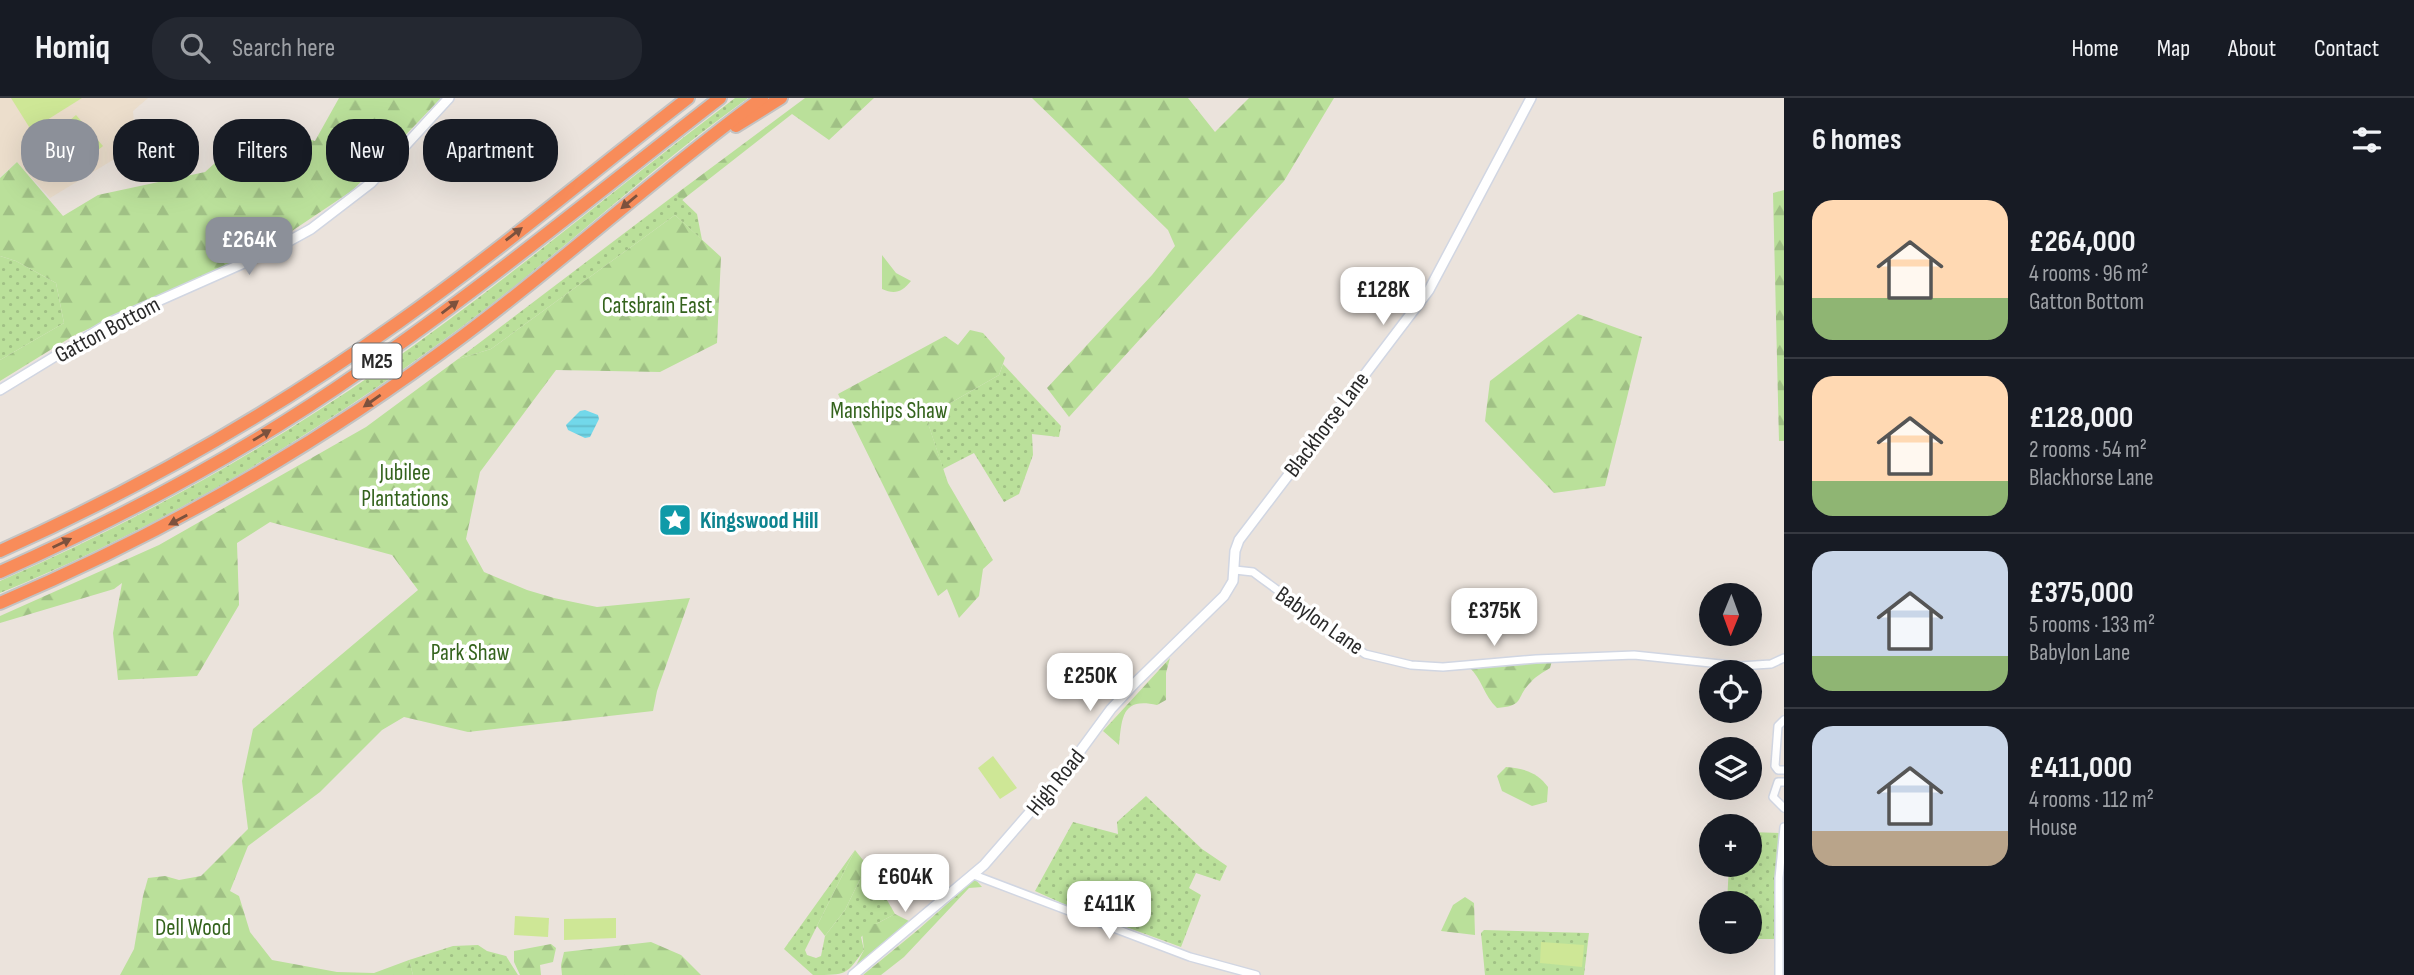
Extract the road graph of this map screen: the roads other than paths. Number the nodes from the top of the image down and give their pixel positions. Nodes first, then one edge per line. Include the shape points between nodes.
1 (449, 98) edge
2 (688, 98) edge
3 (720, 98) edge
4 (762, 98) edge
5 (781, 98) edge
6 (1531, 98) edge
7 (682, 159) junction
8 (0, 390) edge
9 (0, 551) edge
10 (1235, 570) junction
11 (0, 572) edge
12 (0, 603) edge
13 (1784, 658) edge
14 (1784, 720) edge
15 (1784, 770) edge
16 (1784, 782) edge
17 (1784, 808) edge
18 (1784, 827) edge
19 (974, 874) junction
20 (853, 975) edge
21 (1256, 975) edge
22 (1779, 975) edge

1 - 8 street, Gatton Bottom via 371,183 311,229 113,321
9 -> 2 highway, M25 via 180,462 307,385 400,321
11 -> 3 highway, M25 via 130,510 295,415 452,306
4 - 7 highway, M25
5 - 7 highway, M25
6 - 10 street, Blackhorse Lane via 1429,290 1247,528 1235,551
7 -> 12 highway, M25 via 523,290 339,424 177,520
10 - 13 street, Babylon Lane via 1253,572 1365,654 1411,665 1634,655 1740,666
10 - 19 street, High Road via 1224,596 1111,709 1065,773
14 - 15 street via 1777,726 1775,766
16 - 17 street via 1777,782 1773,797
18 - 22 street
19 - 20 street, High Road
19 - 21 street via 1190,957

